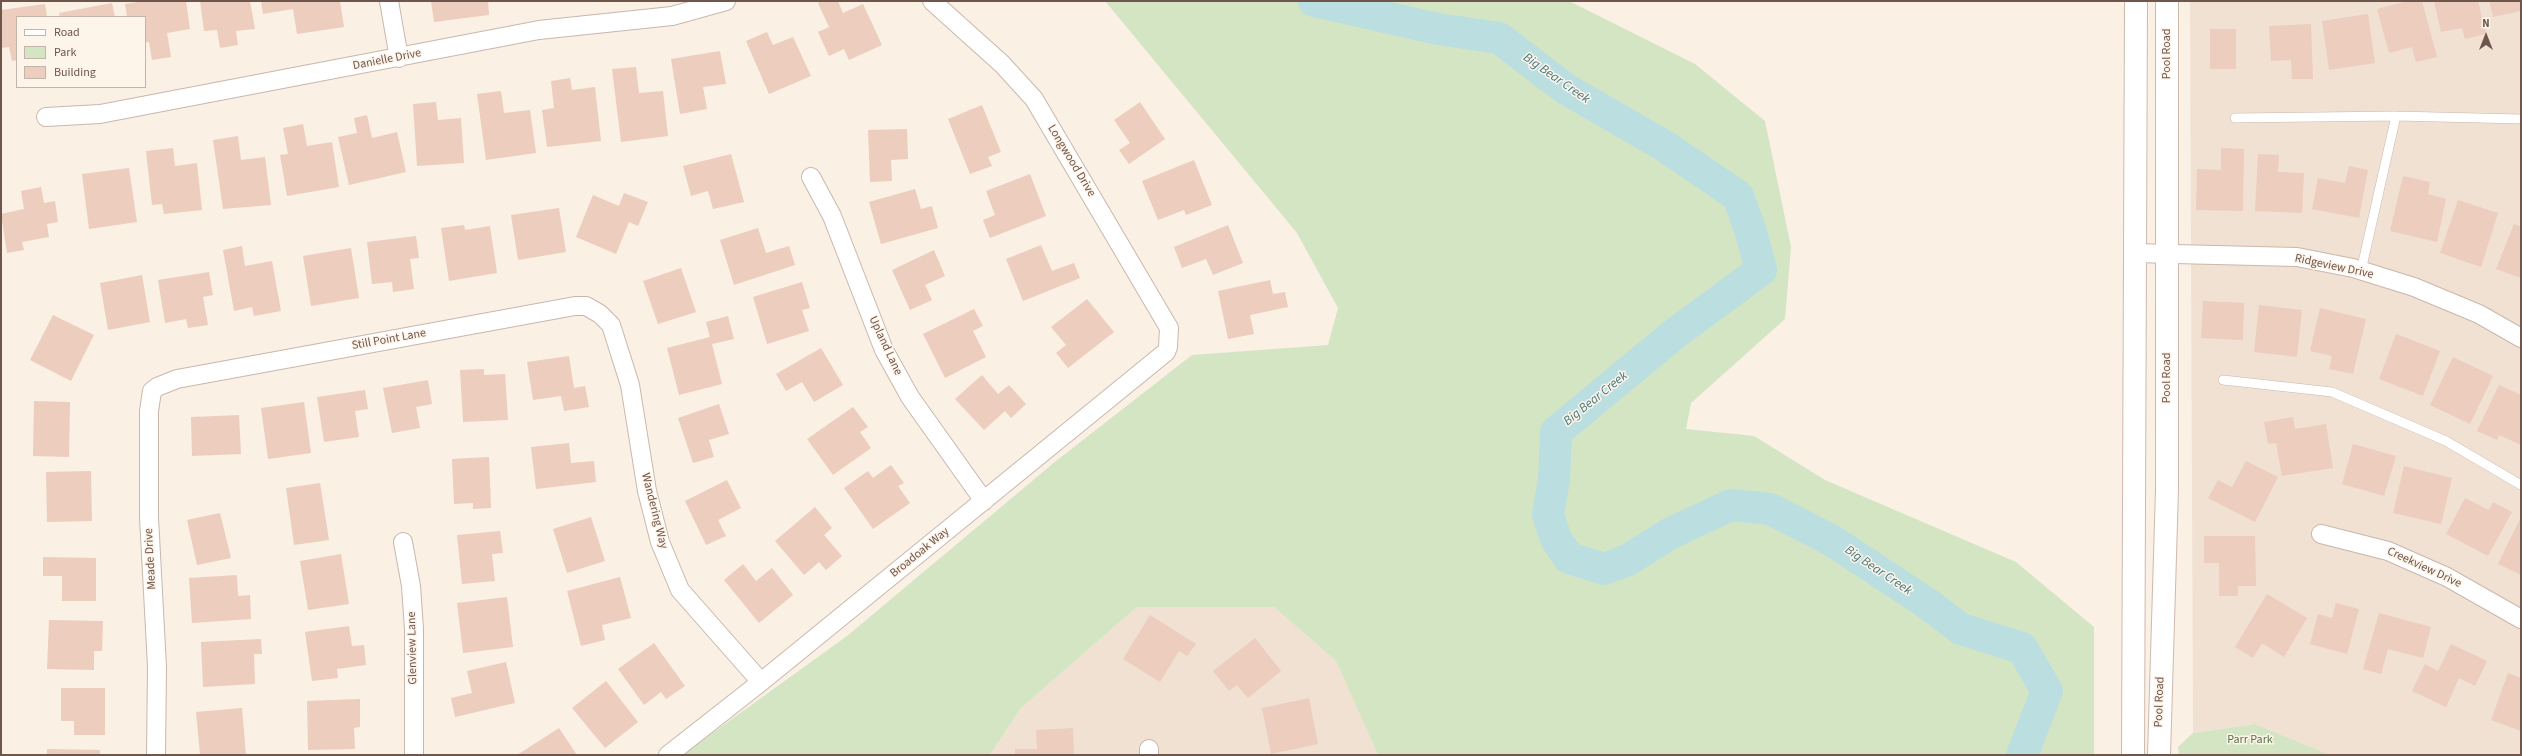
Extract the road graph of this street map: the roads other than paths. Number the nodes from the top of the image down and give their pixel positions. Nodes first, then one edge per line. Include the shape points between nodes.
1 (389, 1) edge
2 (726, 1) edge
3 (932, 1) edge
4 (2136, 1) edge
5 (2167, 1) edge
6 (670, 9) edge
7 (399, 58) junction
8 (2396, 116) junction
9 (46, 117) dead end
10 (2235, 118) dead end
11 (2521, 119) edge
12 (811, 176) dead end
13 (2134, 253) junction
14 (2167, 253) junction
15 (2361, 271) junction
16 (600, 314) joint
17 (2521, 338) edge
18 (1168, 347) joint
19 (177, 379) joint
20 (2224, 380) dead end
21 (2521, 485) edge
22 (984, 501) junction
23 (2321, 534) dead end
24 (403, 542) dead end
25 (2521, 619) edge
26 (762, 682) junction
27 (156, 755) edge
28 (414, 755) edge
29 (668, 755) edge
30 (2133, 755) edge
31 (2159, 755) edge

1 - 7 street
2 - 6 street, Danielle Drive
3 - 18 street, Longwood Drive via 1002,64 1034,99 1169,328
4 - 13 main road
5 - 14 main road, Pool Road
6 - 7 street, Danielle Drive via 539,30
7 - 9 street, Danielle Drive via 100,114
8 - 10 lane
8 - 11 lane
8 - 15 lane
12 - 22 street, Upland Lane via 832,216 884,350 910,397
13 - 14 street, Ridgeview Drive
13 - 30 main road
14 - 15 street, Ridgeview Drive via 2297,257
14 - 31 main road, Pool Road via 2167,489
15 - 17 street, Ridgeview Drive via 2414,287 2479,314
16 - 19 street, Still Point Lane via 586,306 575,306
16 - 26 street, Wandering Way via 611,325 630,385 647,492 660,542 680,590
18 - 22 street, Broadoak Way via 1166,352
19 - 27 street, Meade Drive via 152,391 149,411 149,517 157,667
20 - 21 lane via 2332,392 2446,441
22 - 26 street, Broadoak Way
23 - 25 street, Creekview Drive via 2388,551 2447,577
24 - 28 street, Glenview Lane via 411,586 414,629
26 - 29 street, Broadoak Way

